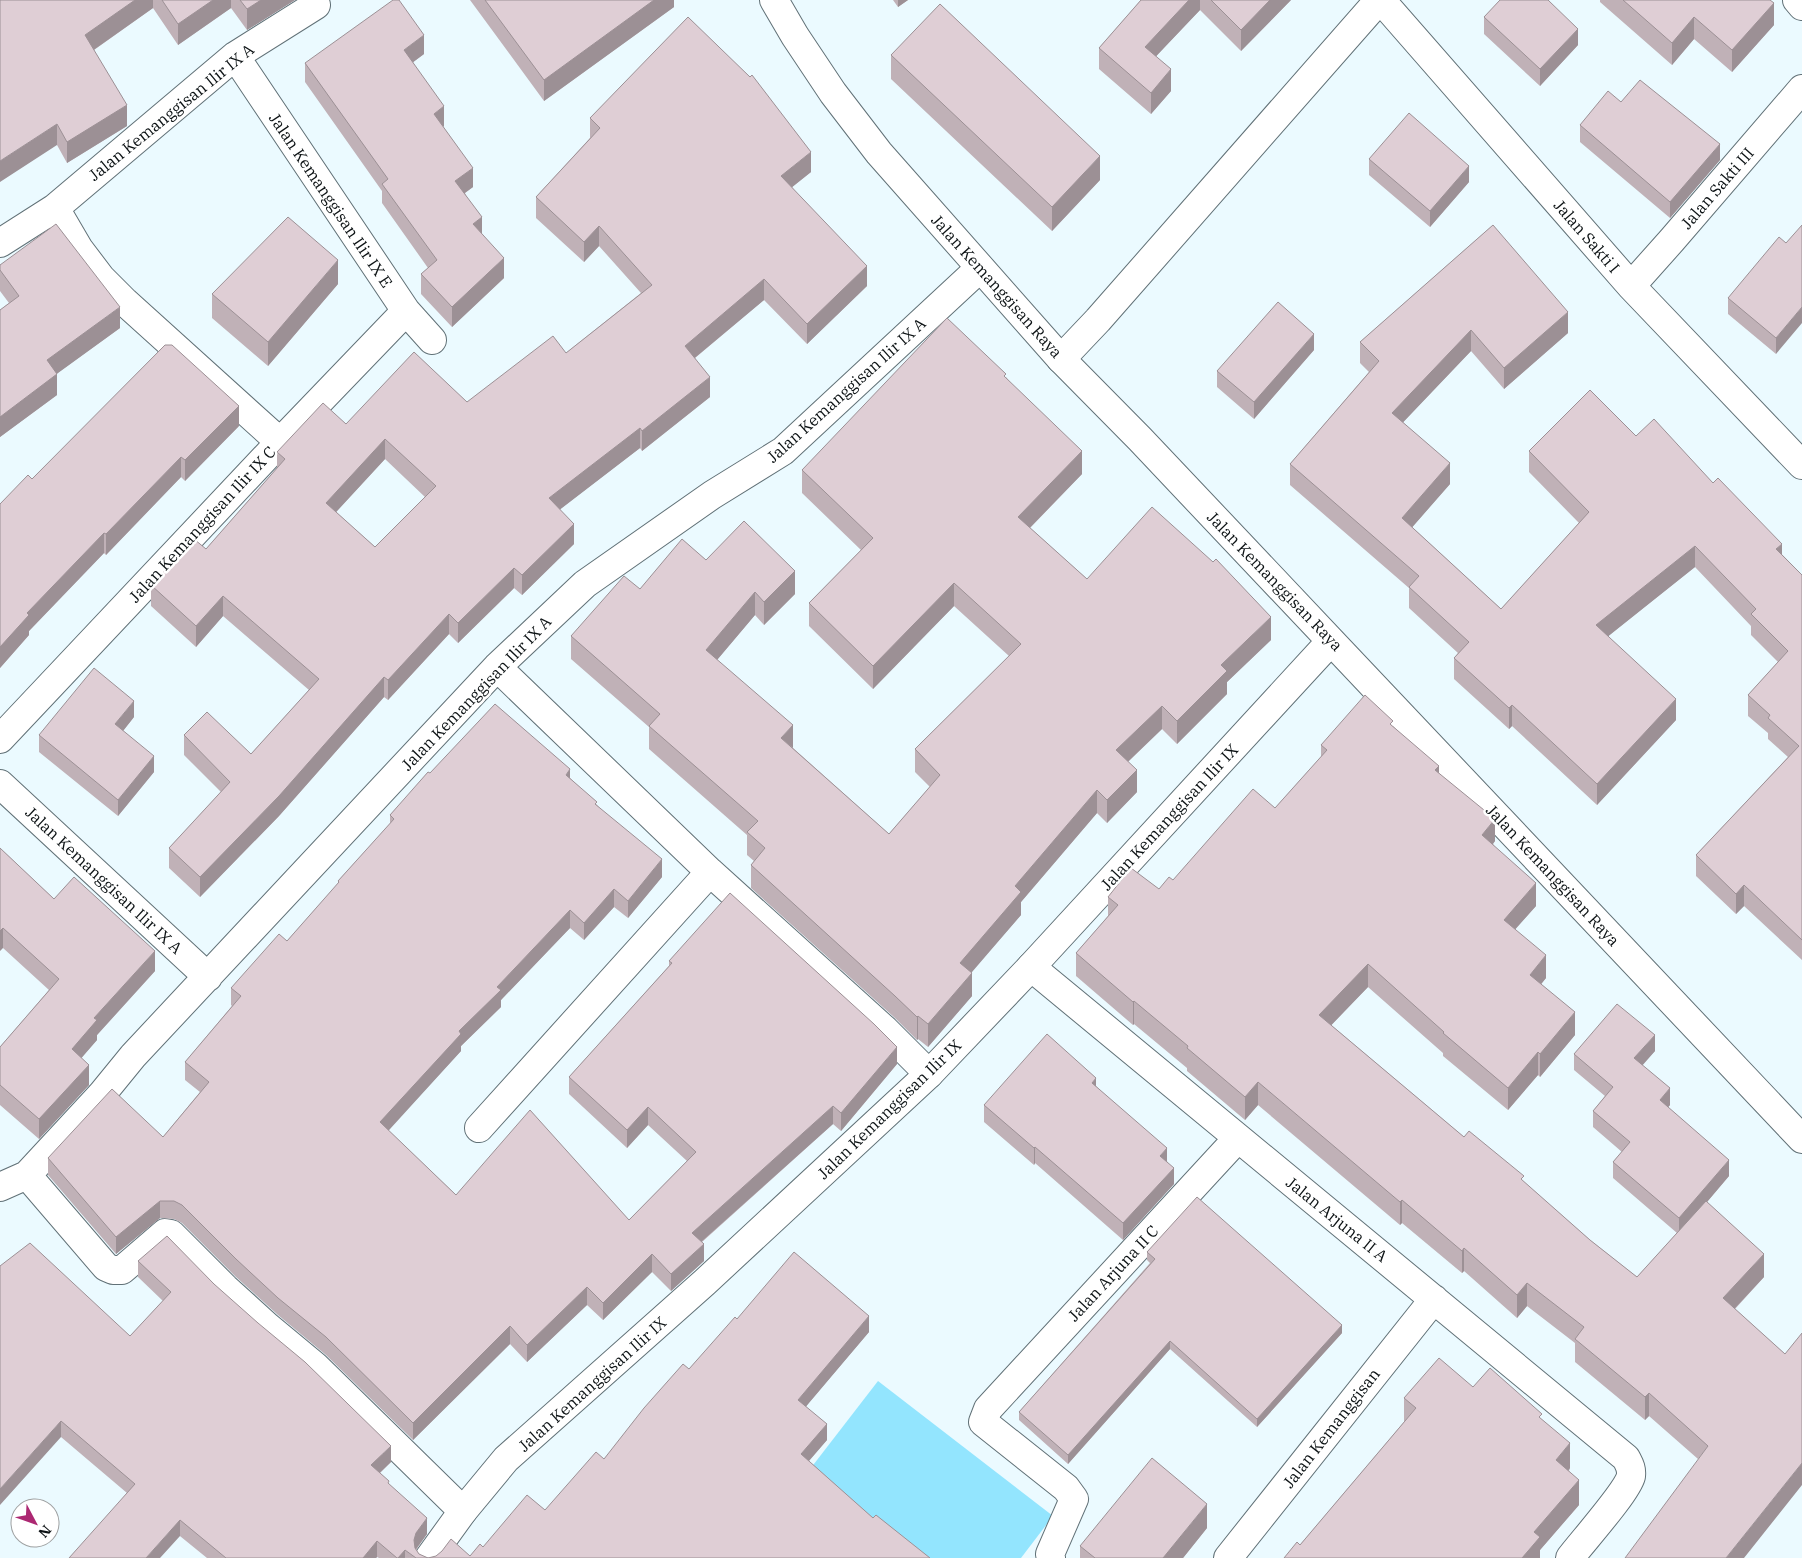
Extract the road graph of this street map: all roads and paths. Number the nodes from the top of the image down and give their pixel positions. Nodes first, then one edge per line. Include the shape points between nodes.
1 (774, 0) edge
2 (1380, 0) edge
3 (1797, 0) edge
4 (316, 6) dead end
5 (1802, 6) edge
6 (234, 56) junction
7 (1802, 89) edge
8 (55, 208) junction
9 (0, 243) edge
10 (980, 268) junction
11 (1631, 286) junction
12 (406, 312) junction
13 (432, 340) dead end
14 (1061, 359) junction
15 (280, 442) junction
16 (1802, 465) edge
17 (1332, 641) junction
18 (497, 666) junction
19 (0, 738) edge
20 (0, 784) edge
21 (710, 872) junction
22 (1031, 967) junction
23 (208, 977) junction
24 (930, 1074) junction
25 (479, 1128) dead end
26 (1799, 1129) edge
27 (1238, 1138) junction
28 (27, 1174) junction
29 (0, 1187) edge
30 (1434, 1299) junction
31 (463, 1511) junction
32 (429, 1558) edge
33 (1051, 1558) edge
34 (1228, 1558) edge
35 (1570, 1558) edge

1 - 10 street, Jalan Kemanggisan Raya via 833,93 873,145
2 - 11 street, Jalan Sakti I
2 - 14 street
3 - 5 street
4 - 6 street, Jalan Kemanggisan Ilir IX A
6 - 8 street, Jalan Kemanggisan Ilir IX A
6 - 12 street, Jalan Kemanggisan Ilir IX E
7 - 11 street, Jalan Sakti III
8 - 9 street, Jalan Kemanggisan Ilir IX A
8 - 15 street via 101,278
10 - 14 street, Jalan Kemanggisan Raya
10 - 18 street, Jalan Kemanggisan Ilir IX A via 783,451 712,494 585,584
11 - 16 street, Jalan Sakti I
12 - 13 street, Jalan Kemanggisan Ilir IX E
12 - 15 street, Jalan Kemanggisan Ilir IX C
14 - 17 street, Jalan Kemanggisan Raya
15 - 19 street, Jalan Kemanggisan Ilir IX C
17 - 22 street, Jalan Kemanggisan Ilir IX
17 - 26 street, Jalan Kemanggisan Raya
18 - 21 street
18 - 23 street, Jalan Kemanggisan Ilir IX A
20 - 23 street, Jalan Kemanggisan Ilir IX A
21 - 24 street
21 - 25 street
22 - 24 street, Jalan Kemanggisan Ilir IX
22 - 27 street, Jalan Arjuna II A
23 - 28 street, Jalan Kemanggisan Ilir IX A
24 - 31 street, Jalan Kemanggisan Ilir IX via 506,1460
27 - 30 street, Jalan Arjuna II A
27 - 33 street, Jalan Arjuna II C via 988,1409 984,1422 1066,1488 1074,1499
28 - 29 street
28 - 31 street via 106,1267 113,1270 122,1270 165,1233 171,1234 225,1288 314,1366
30 - 34 street, Jalan Kemanggisan
30 - 35 street, Jalan Arjuna II A via 1626,1458 1632,1468 1621,1493
31 - 32 street, Jalan Kemanggisan Ilir IX

